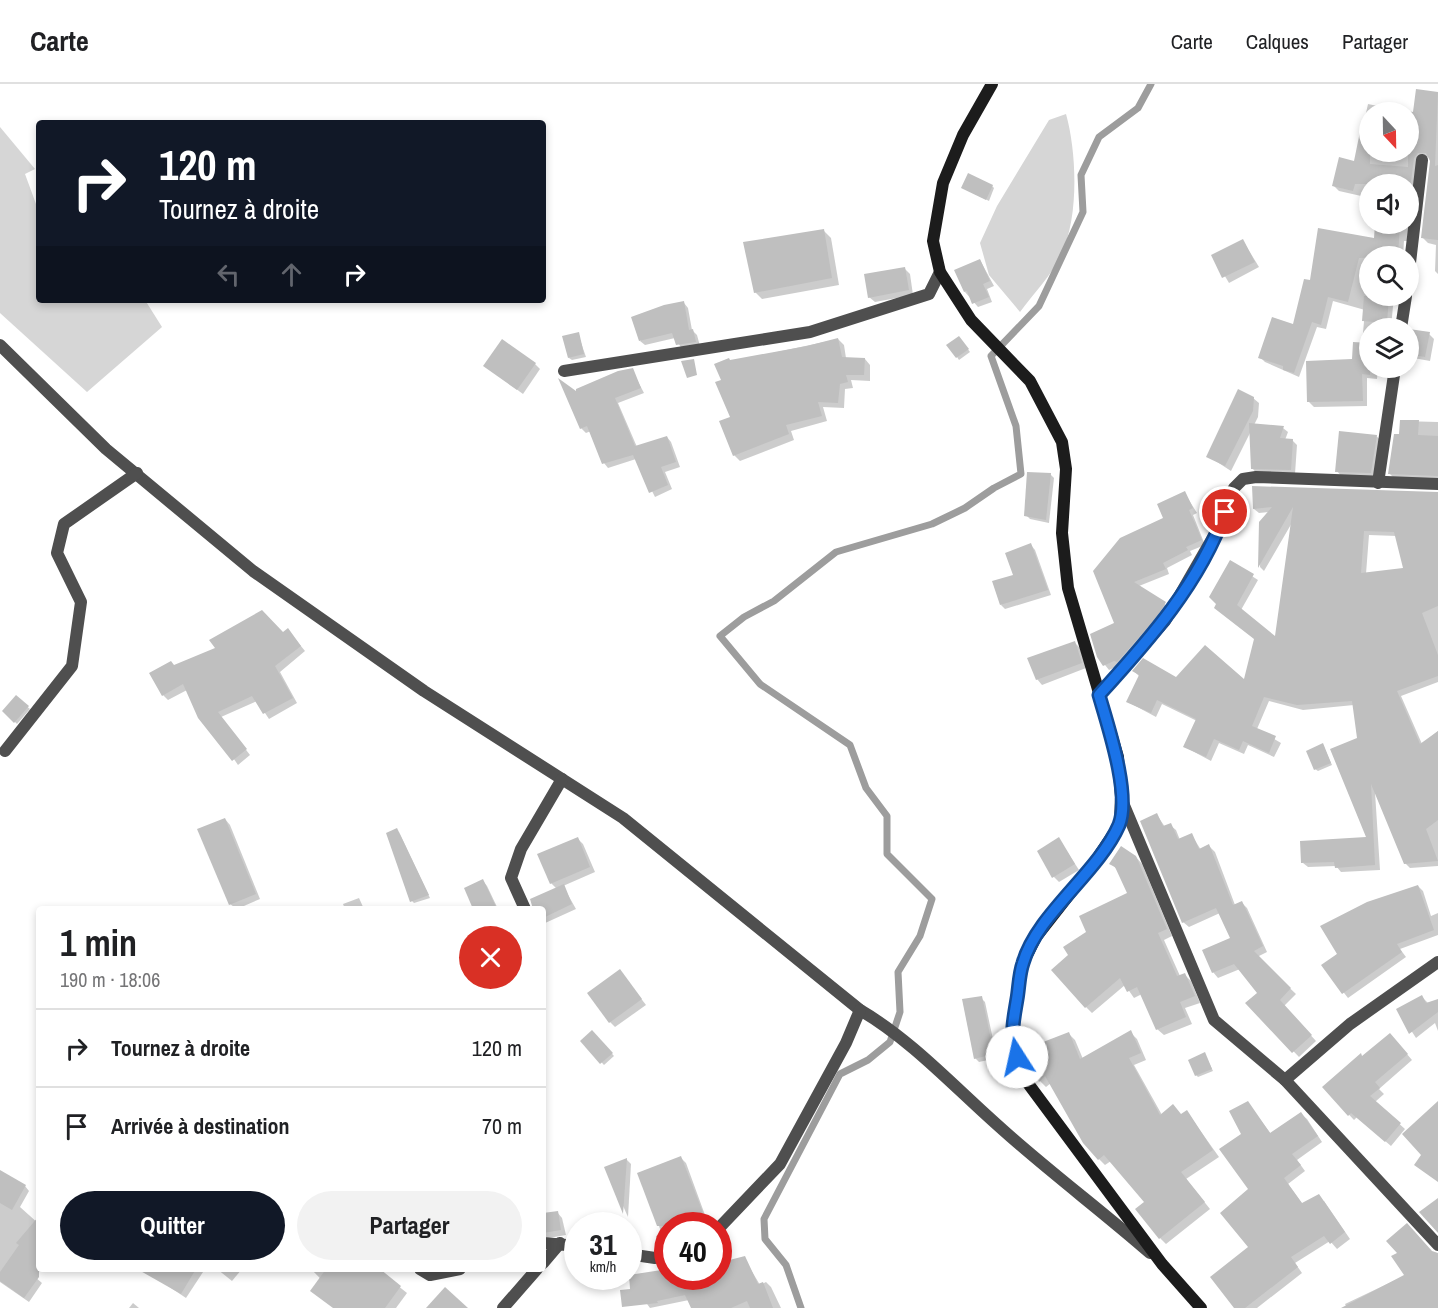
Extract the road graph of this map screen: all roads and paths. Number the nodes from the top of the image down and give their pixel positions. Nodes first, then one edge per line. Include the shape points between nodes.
1 (992, 84) edge
2 (1422, 160) dead end
3 (1412, 246) edge
4 (940, 272) junction
5 (0, 345) edge
6 (564, 371) dead end
7 (1394, 378) edge
8 (137, 473) junction
9 (1378, 483) junction
10 (1438, 484) edge
11 (1099, 695) junction
12 (5, 751) dead end
13 (562, 779) junction
14 (1121, 797) junction
15 (524, 906) edge
16 (1438, 962) edge
17 (860, 1010) junction
18 (1285, 1080) junction
19 (732, 1214) edge
20 (546, 1243) edge
21 (560, 1243) junction
22 (564, 1244) edge
23 (1438, 1245) edge
24 (546, 1259) edge
25 (1162, 1264) junction
26 (425, 1272) edge
27 (445, 1272) edge
28 (534, 1272) edge
29 (503, 1308) edge
30 (1201, 1308) edge

1 - 4 street via 963,135 943,183 933,241
2 - 3 street
4 - 6 street via 929,294 810,332
4 - 11 street via 971,320 1030,381 1062,442 1066,469 1062,533 1068,588
5 - 8 street via 106,449
7 - 9 street
8 - 12 street via 64,524 57,553 81,602 72,666
8 - 13 street via 253,571 424,690
9 - 10 street
9 - 11 street via 1242,479 1234,488 1220,527 1165,621
11 - 14 street via 1118,757
13 - 15 street via 521,849 511,878
13 - 17 street via 623,818
14 - 18 street via 1214,1020
14 - 25 street via 1120,824 1036,937 1023,963 1011,1036 1024,1078
16 - 18 street via 1350,1024
17 - 19 street via 780,1164
17 - 25 street via 901,1036 1030,1155
18 - 23 street
20 - 21 street
21 - 22 street
21 - 24 street
25 - 30 street
26 - 27 street
28 - 29 street

